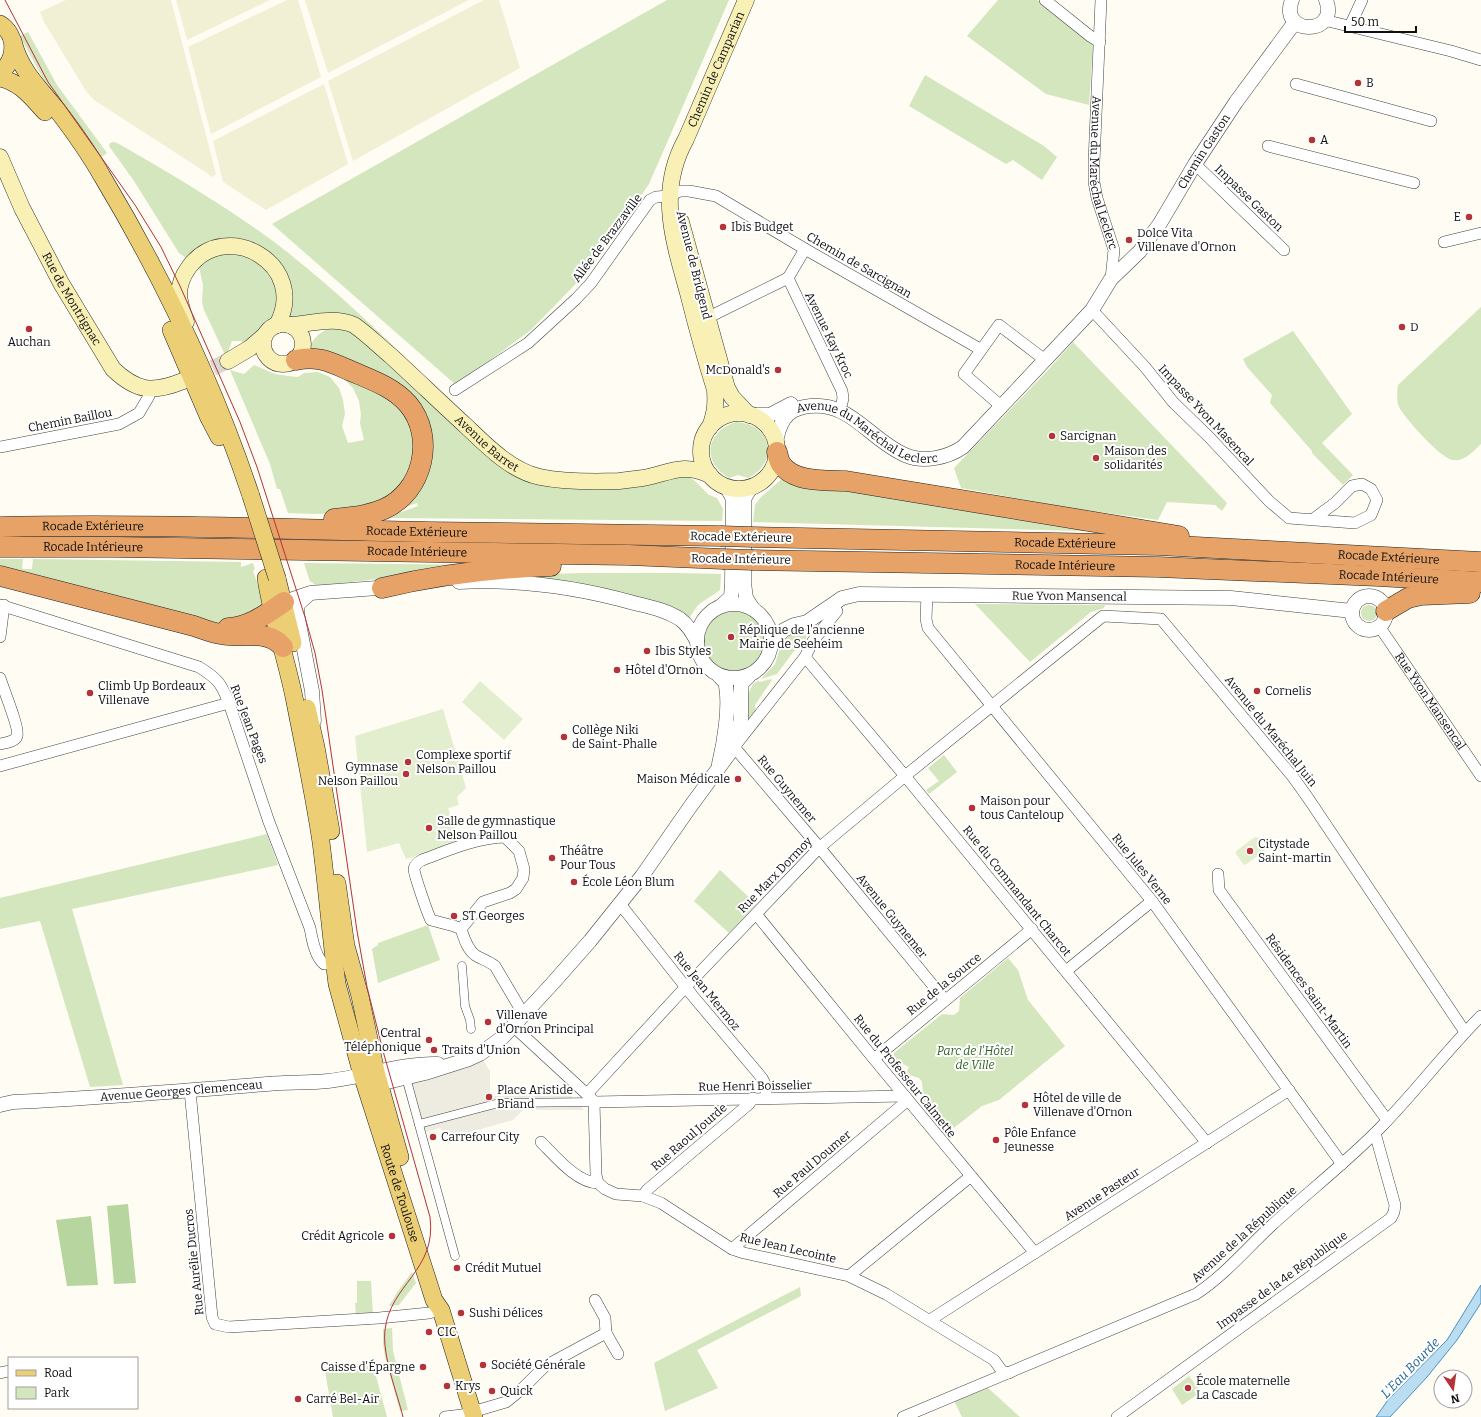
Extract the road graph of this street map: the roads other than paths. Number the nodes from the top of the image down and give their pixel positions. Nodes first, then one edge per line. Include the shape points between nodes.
1 (746, 0) edge
2 (1045, 0) edge
3 (1101, 0) edge
4 (1292, 0) edge
5 (1326, 0) edge
6 (1362, 0) edge
7 (1324, 20) junction
8 (1295, 22) junction
9 (1, 24) edge
10 (1350, 26) junction
11 (12, 41) junction
12 (1100, 42) junction
13 (1481, 60) edge
14 (0, 73) edge
15 (0, 78) edge
16 (1296, 84) dead end
17 (1431, 121) dead end
18 (686, 139) joint
19 (1268, 146) dead end
20 (0, 157) edge
21 (1195, 164) junction
22 (1414, 183) dead end
23 (674, 194) junction
24 (1481, 233) edge
25 (1444, 242) dead end
26 (805, 249) junction
27 (1284, 250) dead end
28 (788, 278) junction
29 (1111, 279) junction
30 (1092, 310) junction
31 (707, 318) junction
32 (336, 320) junction
33 (277, 328) junction
34 (192, 347) junction
35 (980, 349) junction
36 (300, 354) junction
37 (1045, 360) junction
38 (272, 362) junction
39 (183, 381) tunnel mouth
40 (150, 389) junction
41 (455, 390) dead end
42 (842, 403) junction
43 (1002, 406) junction
44 (750, 415) junction
45 (707, 432) junction
46 (972, 436) junction
47 (0, 447) edge
48 (776, 447) junction
49 (672, 469) junction
50 (710, 475) junction
51 (756, 485) junction
52 (726, 486) junction
53 (246, 496) junction
54 (1312, 520) junction
55 (0, 527) edge
56 (280, 528) junction
57 (0, 547) edge
58 (1350, 555) junction
59 (723, 559) junction
60 (1481, 562) edge
61 (0, 576) edge
62 (1481, 582) edge
63 (382, 588) junction
64 (310, 593) junction
65 (1481, 593) edge
66 (927, 594) junction
67 (2, 605) edge
68 (278, 606) junction
69 (721, 606) junction
70 (837, 611) dead end
71 (1352, 611) junction
72 (757, 612) junction
73 (1383, 619) junction
74 (801, 623) junction
75 (194, 626) junction
76 (0, 638) edge
77 (697, 641) junction
78 (772, 641) junction
79 (813, 641) junction
80 (283, 647) junction
81 (805, 657) junction
82 (719, 676) junction
83 (749, 676) junction
84 (0, 678) edge
85 (229, 703) junction
86 (992, 706) junction
87 (0, 744) edge
88 (316, 747) junction
89 (734, 747) junction
90 (0, 766) edge
91 (719, 767) junction
92 (905, 776) junction
93 (1481, 776) edge
94 (819, 848) junction
95 (1218, 874) dead end
96 (1152, 901) junction
97 (620, 904) junction
98 (756, 914) junction
99 (1032, 929) junction
100 (461, 930) junction
101 (348, 950) junction
102 (334, 963) junction
103 (462, 966) dead end
104 (1066, 971) junction
105 (686, 987) junction
106 (945, 1000) junction
107 (524, 1015) junction
108 (1481, 1016) edge
109 (513, 1026) junction
110 (471, 1029) dead end
111 (1465, 1032) junction
112 (367, 1034) junction
113 (874, 1059) junction
114 (372, 1077) junction
115 (407, 1080) dead end
116 (1289, 1090) junction
117 (190, 1091) junction
118 (591, 1098) junction
119 (753, 1098) junction
120 (766, 1098) junction
121 (907, 1098) junction
122 (0, 1105) edge
123 (1387, 1120) junction
124 (419, 1124) junction
125 (1375, 1133) junction
126 (541, 1142) dead end
127 (1207, 1143) junction
128 (1342, 1164) junction
129 (971, 1176) junction
130 (598, 1183) junction
131 (643, 1196) junction
132 (732, 1248) junction
133 (1034, 1252) junction
134 (455, 1256) dead end
135 (849, 1276) junction
136 (595, 1300) dead end
137 (441, 1310) junction
138 (930, 1320) junction
139 (606, 1333) junction
140 (618, 1354) dead end
141 (1009, 1373) junction
142 (473, 1414) edge
143 (445, 1417) edge
144 (903, 1417) edge
145 (1117, 1417) edge

1 - 18 main road, Chemin de Camparian
2 - 12 street
3 - 12 street, Avenue du Maréchal Leclerc
4 - 8 street via 1290,12
5 - 7 street via 1328,10
6 - 10 street
7 - 8 street via 1310,28
7 - 10 street
8 - 21 street, Chemin Gaston via 1236,102
9 - 11 main road via 9,32
10 - 13 street
11 - 14 main road via 12,58
11 - 34 main road via 22,65 73,131 106,182
12 - 29 street, Avenue du Maréchal Leclerc via 1094,182 1114,250
15 - 53 main road via 20,86 35,101 94,180 148,280
16 - 17 street
18 - 23 main road, Avenue de Bridgend
19 - 22 street
20 - 40 main road, Rue de Montrignac via 22,208 57,276 108,362 132,384
21 - 27 street, Impasse Gaston
21 - 29 street, Chemin Gaston via 1150,238
23 - 26 street, Chemin de Sarcignan via 689,191 716,196
23 - 31 main road, Avenue de Bridgend
23 - 41 street, Allée de Brazzaville via 656,196 650,200 591,283 528,343
23 - 45 main road, Avenue de Bridgend via 670,217 677,253 716,403 715,414
24 - 25 street
26 - 28 street
26 - 35 street, Chemin de Sarcignan
28 - 31 street
28 - 42 street, Avenue Kay Kroc via 842,391
29 - 30 street, Avenue du Maréchal Leclerc
30 - 37 street, Avenue du Maréchal Leclerc
30 - 54 street, Impasse Yvon Masencal via 1173,402 1269,502 1289,518
31 - 44 main road, Avenue de Bridgend via 727,388 732,397
32 - 33 main road, Avenue Barret
32 - 36 main road via 314,331
32 - 49 main road, Avenue Barret via 361,330 484,443 511,464 528,473 560,480 594,481 644,478
33 - 34 main road via 285,298 279,276 273,266 265,258 242,247 218,248 206,252 197,259 188,268 181,282 180,300
33 - 36 main road via 296,329 301,334 303,341
33 - 38 main road via 263,340 264,352
33 - 38 main road via 228,361
34 - 53 main road via 225,426
35 - 37 street via 999,325
35 - 43 street via 964,374
36 - 38 main road via 291,363 284,365
36 - 56 highway via 382,384 400,396 409,405 418,421 423,438 423,451 416,480 397,502 364,516
37 - 43 street, Avenue du Maréchal Leclerc
39 - 40 main road, Rue de Montrignac via 161,389
40 - 47 street, Chemin Baillou via 149,396 139,413 119,424
42 - 44 street, Avenue du Maréchal Leclerc via 810,399 792,404 770,415
42 - 46 street, Avenue du Maréchal Leclerc via 888,436 915,449 933,450 952,446
43 - 46 street, Avenue du Maréchal Leclerc
44 - 45 main road via 729,414 719,419
44 - 48 main road via 762,421 771,430
45 - 49 main road, Avenue Barret via 695,450
45 - 50 main road via 701,451
46 - 48 street, Avenue du Maréchal Leclerc via 955,453 934,458 914,458 894,449 840,410 811,406 795,409 782,421
48 - 51 main road via 775,462 771,471
48 - 58 highway via 786,470 794,476 803,478 846,481 1181,536 1261,542
49 - 50 main road, Avenue Barret via 695,470
50 - 52 main road
51 - 52 main road via 736,489
51 - 72 street via 744,499 744,583 746,598
52 - 69 street via 733,499 732,583 730,597
53 - 68 main road via 271,578 268,593
54 - 54 street, Impasse Yvon Masencal via 1355,523 1371,515 1377,500 1371,489 1362,484 1352,486
55 - 56 highway, Rocade Extérieure
56 - 58 highway, Rocade Extérieure, bridge via 1158,546
57 - 59 highway, Rocade Intérieure via 628,555
58 - 60 highway, Rocade Extérieure
59 - 62 highway, Rocade Intérieure, bridge via 1158,567
59 - 63 highway via 628,565 532,567 421,579
61 - 75 highway
63 - 64 street
63 - 77 street via 496,581 576,589 671,614 688,626
64 - 68 street
64 - 88 street via 298,604 297,614 312,691
65 - 73 highway via 1421,595 1408,598
66 - 71 street, Rue Yvon Mansencal via 1231,598
66 - 74 street, Rue Yvon Mansencal via 860,594 842,598 817,616
66 - 86 street, Rue Jules Verne via 928,628
67 - 76 street
67 - 85 street, Rue Jean Pages via 199,667 216,678
68 - 75 highway via 254,622 241,626
68 - 80 main road
68 - 88 main road
69 - 72 street via 743,605
69 - 77 street via 713,610 701,623
70 - 79 street
71 - 73 street via 1355,622 1363,629 1374,629
71 - 73 street via 1357,601 1366,596 1377,598 1382,601
72 - 74 street via 773,620
72 - 78 street via 767,622
73 - 93 street, Rue Yvon Mansencal
74 - 78 street, Rue Yvon Mansencal via 784,630
74 - 79 street via 811,630
75 - 80 highway via 233,636 258,635 274,638
77 - 82 street via 698,652 705,665
78 - 83 street via 766,662
79 - 81 street
80 - 102 main road via 321,843
81 - 89 street
81 - 92 street, Rue du Commandant Charcot
82 - 83 street
82 - 91 street via 726,685 727,697
83 - 89 street via 741,684 741,720
84 - 87 street via 18,733 14,740
85 - 90 street
85 - 102 street, Rue Jean Pages via 269,822 310,928 313,943 324,964
86 - 92 street, Rue Marx Dormoy
86 - 96 street, Rue Jules Verne
86 - 111 street, Avenue du Maréchal Juin via 1103,616 1161,619 1308,798
88 - 101 main road
89 - 91 street
89 - 94 street, Rue Guynemer
91 - 97 street
92 - 94 street, Rue Marx Dormoy
92 - 99 street, Rue du Commandant Charcot
94 - 98 street, Rue Marx Dormoy
94 - 106 street, Avenue Guynemer
95 - 123 street, Résidences Saint-Martin via 1219,890
96 - 104 street
96 - 116 street, Rue Jules Verne
97 - 105 street, Rue Jean Mermoz
97 - 107 street
98 - 105 street, Rue Marx Dormoy
98 - 113 street, Rue du Professeur Calmette
99 - 104 street, Rue du Commandant Charcot
99 - 106 street, Rue de la Source
100 - 100 street via 431,920 414,873 415,866 422,860 482,840 505,837 519,851 524,869 523,878 510,893 483,902
100 - 107 street via 474,954 495,966
101 - 102 street
101 - 112 main road
102 - 112 street via 348,980 359,1023
102 - 114 main road via 340,1000
103 - 110 street via 465,1006
104 - 127 street, Rue du Commandant Charcot
105 - 118 street, Rue Marx Dormoy via 597,1083
105 - 120 street, Rue Jean Mermoz via 762,1078 766,1086
106 - 113 street, Rue de la Source
107 - 109 street
108 - 111 street, Avenue de la République
109 - 114 street via 504,1037 480,1054 453,1064 425,1073
109 - 118 street
111 - 123 street, Avenue de la République
112 - 114 main road
113 - 121 street, Rue du Professeur Calmette
114 - 117 street, Avenue Georges Clemenceau
114 - 137 main road, Route de Toulouse via 441,1297
115 - 124 street
116 - 127 street, Avenue Pasteur
116 - 128 street, Rue Jules Verne
117 - 122 street, Avenue Georges Clemenceau via 13,1102
117 - 137 street, Rue Aurélie Ducros via 212,1316 215,1324 228,1327 383,1318
118 - 119 street, Rue Henri Boisselier via 606,1101
118 - 124 street via 499,1104
118 - 130 street
119 - 120 street, Rue Henri Boisselier
119 - 131 street, Rue Raoul Jourde
120 - 121 street, Rue Henri Boisselier
121 - 129 street, Rue du Professeur Calmette
121 - 132 street, Rue Paul Doumer
123 - 125 street, Avenue de la République
124 - 134 street
125 - 128 street, Avenue de la République
125 - 145 street, Impasse de la 4e République via 1395,1206 1391,1218
126 - 130 street, Rue Jean Lecointe via 565,1166 583,1179
127 - 133 street, Avenue Pasteur
128 - 141 street, Avenue de la République via 1272,1224 1215,1280 1196,1294
129 - 133 street, Rue du Professeur Calmette
129 - 135 street
130 - 131 street, Rue Jean Lecointe via 616,1194
131 - 132 street, Rue Jean Lecointe via 661,1203
132 - 135 street, Rue Jean Lecointe via 744,1253
133 - 138 street, Avenue Pasteur
135 - 138 street, Rue Jean Lecointe
136 - 139 street via 605,1318
137 - 142 main road, Route de Toulouse
138 - 141 street, Rue Jean Lecointe via 994,1360 1002,1371
139 - 140 street
139 - 142 street via 546,1366 506,1402
141 - 144 street, Avenue de la République
142 - 143 street

